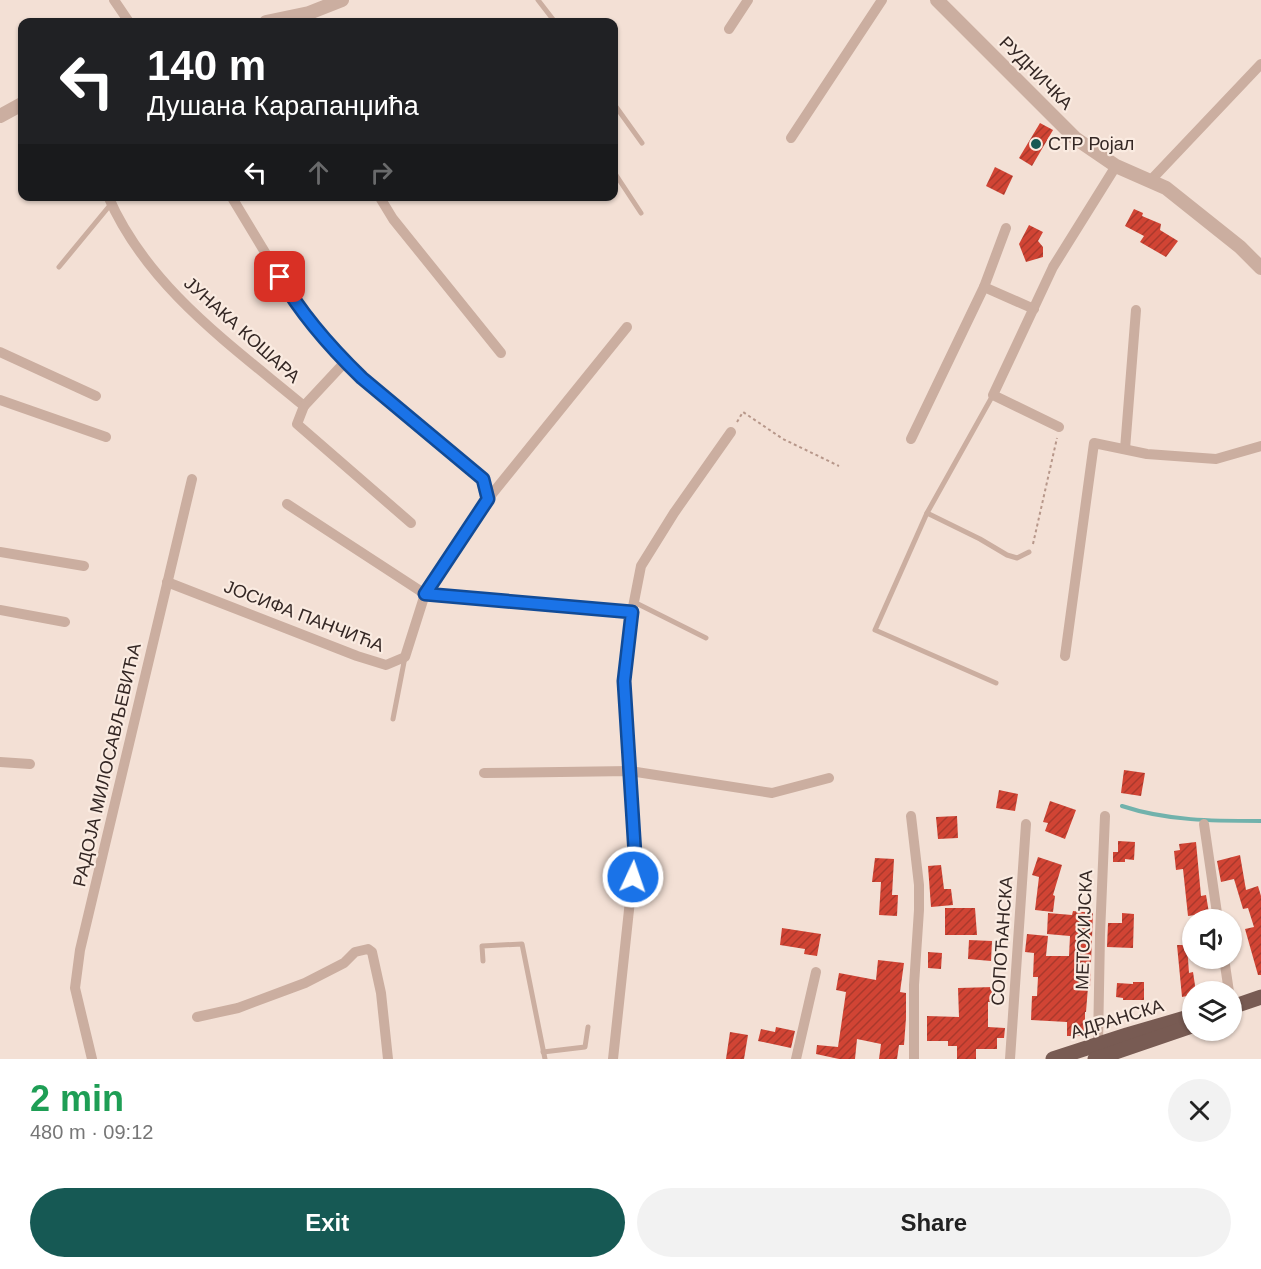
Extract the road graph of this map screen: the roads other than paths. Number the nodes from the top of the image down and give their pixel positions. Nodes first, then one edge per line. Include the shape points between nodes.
1 (114, 0) edge
2 (342, 0) edge
3 (538, 0) edge
4 (748, 0) edge
5 (882, 0) edge
6 (937, 0) edge
7 (549, 15) junction
8 (126, 18) edge
9 (288, 18) edge
10 (549, 18) edge
11 (552, 18) edge
12 (729, 29) dead end
13 (1261, 64) edge
14 (18, 106) edge
15 (618, 110) edge
16 (0, 116) edge
17 (791, 138) dead end
18 (642, 143) dead end
19 (1116, 166) junction
20 (618, 178) edge
21 (1150, 181) junction
22 (109, 201) edge
23 (111, 201) edge
24 (234, 201) edge
25 (383, 201) edge
26 (641, 213) dead end
27 (1006, 228) dead end
28 (59, 267) dead end
29 (1261, 268) edge
30 (984, 287) junction
31 (1034, 309) junction
32 (1136, 310) dead end
33 (627, 327) dead end
34 (0, 352) edge
35 (501, 354) dead end
36 (345, 362) junction
37 (993, 395) junction
38 (96, 396) dead end
39 (0, 400) edge
40 (304, 406) junction
41 (1059, 427) road end
42 (731, 432) road end
43 (106, 437) dead end
44 (911, 439) dead end
45 (1261, 446) edge
46 (1125, 449) junction
47 (192, 479) dead end
48 (488, 499) junction
49 (287, 504) dead end
50 (927, 513) junction
51 (411, 523) dead end
52 (0, 552) edge
53 (1029, 552) road end
54 (84, 566) dead end
55 (167, 582) junction
56 (425, 594) junction
57 (633, 607) junction
58 (0, 610) edge
59 (65, 622) dead end
60 (706, 638) dead end
61 (1065, 656) dead end
62 (405, 657) junction
63 (996, 683) dead end
64 (393, 719) dead end
65 (0, 762) edge
66 (30, 764) dead end
67 (630, 771) junction
68 (484, 773) dead end
69 (829, 778) dead end
70 (911, 816) dead end
71 (1105, 816) dead end
72 (1204, 824) dead end
73 (1026, 825) dead end
74 (1216, 909) edge
75 (483, 961) dead end
76 (816, 972) dead end
77 (1261, 997) edge
78 (1242, 1004) edge
79 (197, 1017) dead end
80 (1182, 1020) edge
81 (588, 1027) dead end
82 (1182, 1029) edge
83 (543, 1052) junction
84 (1097, 1052) edge
85 (92, 1059) edge
86 (388, 1059) edge
87 (545, 1059) edge
88 (613, 1059) edge
89 (796, 1059) edge
90 (914, 1059) edge
91 (1010, 1059) edge
92 (1053, 1059) edge

1 - 8 street
2 - 9 street
3 - 7 lane
4 - 12 street
5 - 17 street
6 - 19 street, РУДНИЧКА via 1075,138
7 - 10 lane
7 - 11 lane
13 - 21 street
14 - 16 street
15 - 18 lane
19 - 21 street, РУДНИЧКА
19 - 31 street via 1053,267
20 - 26 lane
21 - 29 street, РУДНИЧКА via 1166,188
22 - 28 lane
23 - 40 street, ЈУНАКА КОШАРА via 131,239 190,310
24 - 36 street via 292,297
25 - 35 street
27 - 30 street
30 - 31 street
30 - 44 street
31 - 37 street
32 - 46 street
33 - 48 street
34 - 38 street
36 - 40 street, ЈУНАКА КОШАРА
36 - 48 street via 483,479
37 - 41 street
37 - 50 lane
39 - 43 street
40 - 51 street via 297,424
42 - 57 street via 641,566
45 - 46 street via 1216,459
46 - 61 street via 1094,442
47 - 55 street, РАДОЈА МИЛОСАВЉЕВИЋА
48 - 56 street
49 - 56 street
50 - 53 lane via 1007,555 1017,558
50 - 63 lane via 875,630
52 - 54 street
55 - 62 street, ЈОСИФА ПАНЧИЋА via 357,656 386,665
55 - 85 street, РАДОЈА МИЛОСАВЉЕВИЋА via 80,950 75,988
56 - 57 street
56 - 62 street
57 - 60 lane
57 - 67 street via 624,681
58 - 59 street
62 - 64 lane, ЈОСИФА ПАНЧИЋА
65 - 66 street
67 - 68 street
67 - 69 street via 772,793
67 - 88 street via 635,854
70 - 90 street via 919,901
71 - 84 street, МЕТОХИЈСКА
72 - 74 street
73 - 91 street, СОПОЋАНСКА
75 - 83 lane via 482,946 522,944
76 - 89 street
77 - 78 main road
79 - 86 street via 238,1008 305,983 344,963 355,952 368,949 381,993
80 - 84 main road, АДРАНСКА
81 - 83 lane via 585,1047
82 - 84 main road, АДРАНСКА
83 - 87 lane
84 - 92 main road, АДРАНСКА

